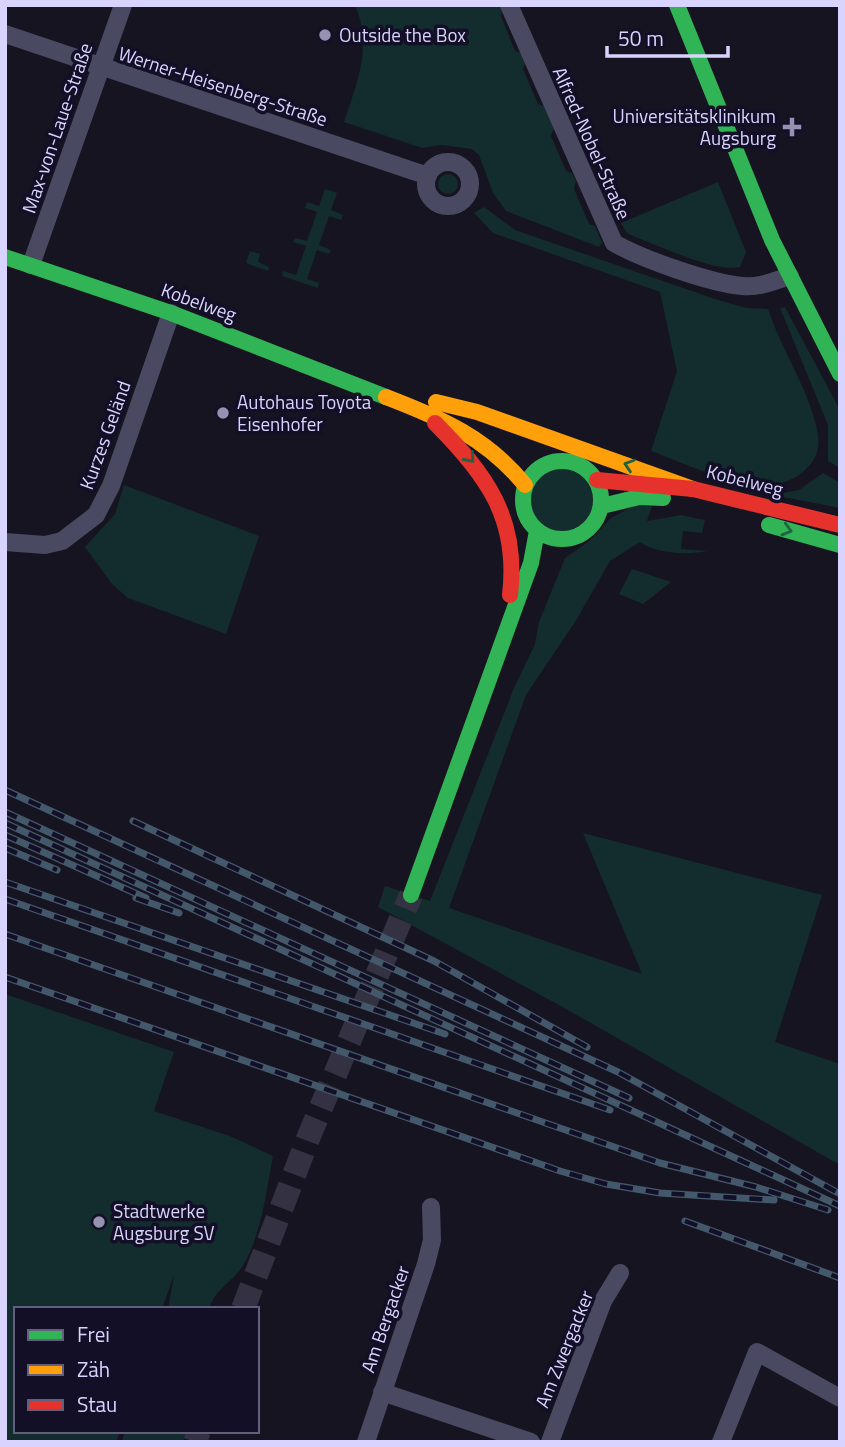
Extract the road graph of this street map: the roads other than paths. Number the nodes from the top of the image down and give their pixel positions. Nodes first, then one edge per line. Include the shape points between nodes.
1 (122, 5) edge
2 (509, 5) edge
3 (677, 5) edge
4 (5, 34) edge
5 (101, 67) junction
6 (428, 176) dead end
7 (5, 257) edge
8 (31, 265) junction
9 (789, 276) junction
10 (171, 313) junction
11 (840, 374) edge
12 (429, 406) junction
13 (505, 442) dead end
14 (526, 456) dead end
15 (544, 465) junction
16 (597, 480) junction
17 (525, 485) junction
18 (693, 489) junction
19 (602, 506) junction
20 (840, 516) edge
21 (805, 517) junction
22 (840, 525) edge
23 (537, 531) junction
24 (560, 540) junction
25 (5, 542) edge
26 (840, 545) edge
27 (496, 663) junction
28 (411, 895) tunnel mouth
29 (431, 1207) dead end
30 (620, 1273) dead end
31 (382, 1392) junction
32 (840, 1398) edge
33 (366, 1442) edge
34 (531, 1442) edge
35 (550, 1442) edge
36 (721, 1442) edge

1 - 5 street, Max-von-Laue-Straße
2 - 9 street, Alfred-Nobel-Straße via 614,243 711,280 744,287
3 - 9 main road
4 - 5 street, Werner-Heisenberg-Straße
5 - 6 street, Werner-Heisenberg-Straße
5 - 8 street, Max-von-Laue-Straße
7 - 8 main road, Kobelweg
8 - 10 main road, Kobelweg
9 - 11 main road
10 - 12 main road, Kobelweg
10 - 25 street, Kurzes Geländ via 111,486 96,515 62,541 45,545
12 - 13 main road, Kobelweg via 475,421
12 - 17 main road, Kobelweg via 488,444
18 -> 12 main road via 477,412
12 -> 27 main road via 494,491 506,522 514,575
14 - 15 main road
15 - 16 main road via 567,461 584,467
15 - 17 main road
16 - 18 main road, Kobelweg
16 - 19 main road
17 - 23 main road via 524,508
18 - 21 main road, Kobelweg
19 - 24 main road via 587,531
19 -> 26 main road, Kobelweg via 639,497 684,501
20 - 21 main road
21 - 22 main road, Kobelweg
23 - 24 main road
23 - 27 main road via 531,563
24 - 27 main road
27 - 28 main road
29 - 31 street, Am Bergacker via 432,1240 426,1264
30 - 35 street, Am Zwergacker via 603,1301
31 - 33 street, Am Bergacker
31 - 34 street
32 - 36 street via 757,1352

